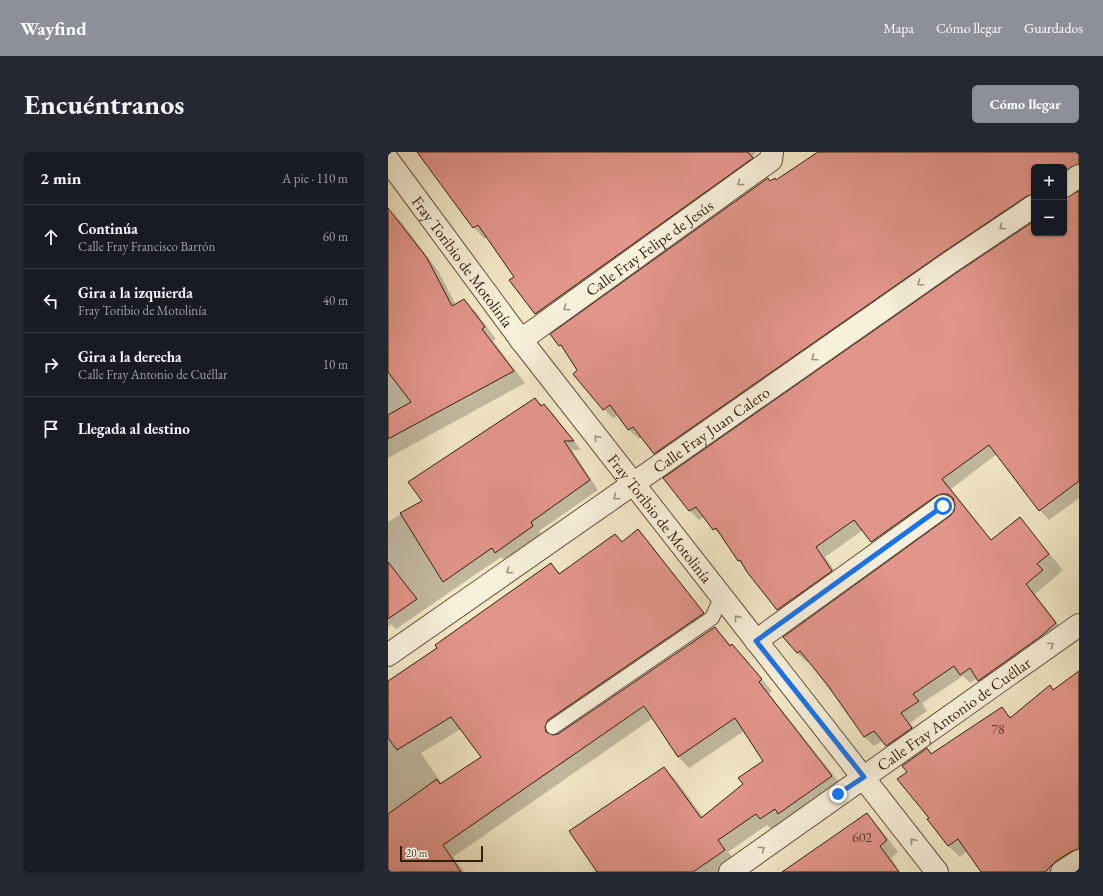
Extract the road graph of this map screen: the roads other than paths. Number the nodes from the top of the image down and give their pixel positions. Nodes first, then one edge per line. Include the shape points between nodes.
1 (772, 152) edge
2 (388, 160) edge
3 (1079, 176) edge
4 (1067, 184) edge
5 (1031, 208) edge
6 (521, 340) junction
7 (634, 484) junction
8 (943, 506) dead end
9 (721, 598) junction
10 (1079, 625) edge
11 (756, 641) junction
12 (388, 655) edge
13 (553, 727) dead end
14 (864, 777) junction
15 (1079, 861) edge
16 (730, 872) edge
17 (937, 872) edge
18 (1062, 872) edge

1 -> 6 street, Calle Fray Felipe de Jesús via 771,160
2 - 6 street, Fray Toribio de Motolinía
3 - 4 street
5 -> 7 street, Calle Fray Juan Calero via 945,265
7 -> 6 street, Fray Toribio de Motolinía
7 - 9 street, Fray Toribio de Motolinía
7 -> 12 street, Calle Fray Juan Calero
8 - 11 street
11 -> 9 street, Fray Toribio de Motolinía
9 - 13 lane via 712,618
14 -> 10 street, Calle Fray Antonio de Cuéllar
11 - 14 street, Fray Toribio de Motolinía
16 -> 14 street, Calle Fray Antonio de Cuéllar
17 -> 14 street, Fray Toribio de Motolinía
15 - 18 street

